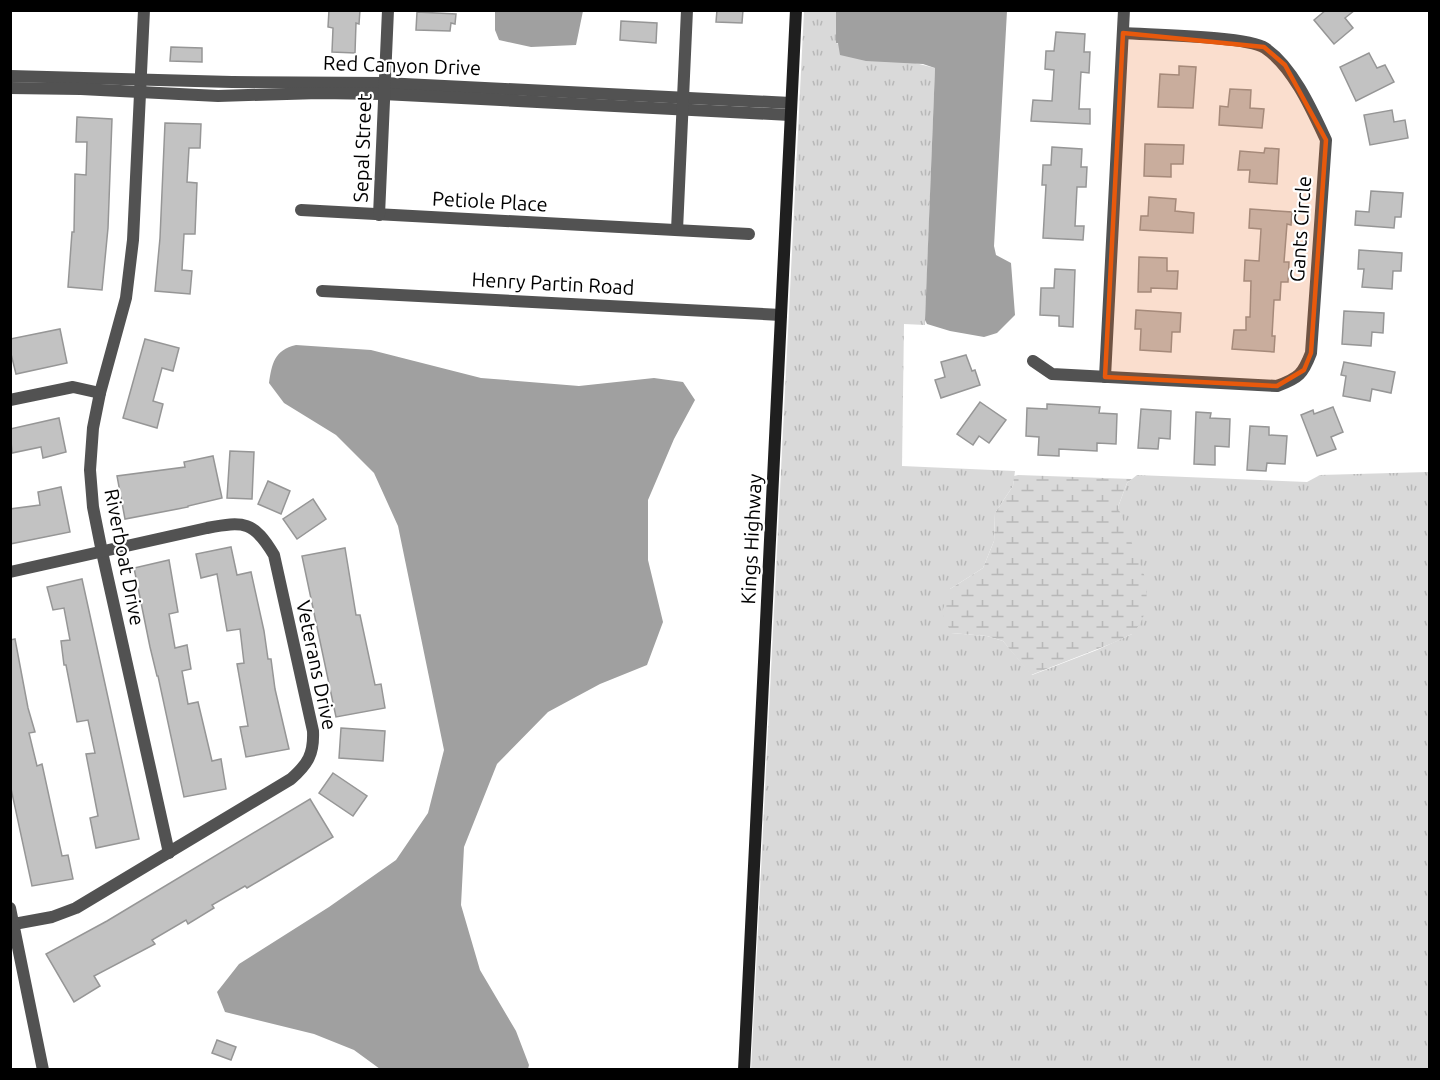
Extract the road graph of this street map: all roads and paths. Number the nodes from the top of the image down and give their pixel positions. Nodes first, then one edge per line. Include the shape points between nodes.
1 (144, 10) edge
2 (387, 10) edge
3 (687, 10) edge
4 (796, 10) edge
5 (1124, 10) edge
6 (1123, 33) junction
7 (10, 76) edge
8 (140, 87) junction
9 (10, 88) edge
10 (384, 88) junction
11 (682, 103) junction
12 (790, 109) junction
13 (301, 210) dead end
14 (379, 215) junction
15 (677, 230) junction
16 (749, 234) dead end
17 (322, 291) dead end
18 (781, 315) junction
19 (1034, 362) dead end
20 (1105, 377) junction
21 (100, 393) junction
22 (10, 400) edge
23 (102, 552) junction
24 (10, 572) edge
25 (169, 853) junction
26 (10, 908) edge
27 (14, 924) junction
28 (43, 1070) edge
29 (744, 1070) edge

1 - 8 street, Riverboat Drive
2 - 10 street, Sepal Street
3 - 11 street
4 - 12 street, Kings Highway
5 - 6 street
6 - 20 street
6 - 20 street, Gants Circle via 1239,41 1264,47 1285,65 1326,140 1311,353 1295,380 1277,386
7 - 8 street, Red Canyon Drive
8 - 9 street, Red Canyon Drive
8 - 10 street, Red Canyon Drive via 218,96
8 - 21 street, Riverboat Drive via 133,240 126,298
10 - 11 street, Red Canyon Drive
10 - 14 street, Sepal Street
11 - 12 street, Red Canyon Drive
11 - 15 street
12 - 18 street, Kings Highway
13 - 14 street, Petiole Place
14 - 15 street, Petiole Place
15 - 16 street, Petiole Place
17 - 18 street, Henry Partin Road
18 - 29 street, Kings Highway
19 - 20 street, Gants Circle via 1052,374
21 - 22 street via 73,387
21 - 23 street, Riverboat Drive via 90,470
23 - 24 street, Veterans Drive
23 - 25 street, Riverboat Drive
23 - 25 street, Veterans Drive via 234,523 251,527 274,555 313,731 310,757 291,779
25 - 27 street, Veterans Drive via 76,908
26 - 27 street
27 - 28 street

